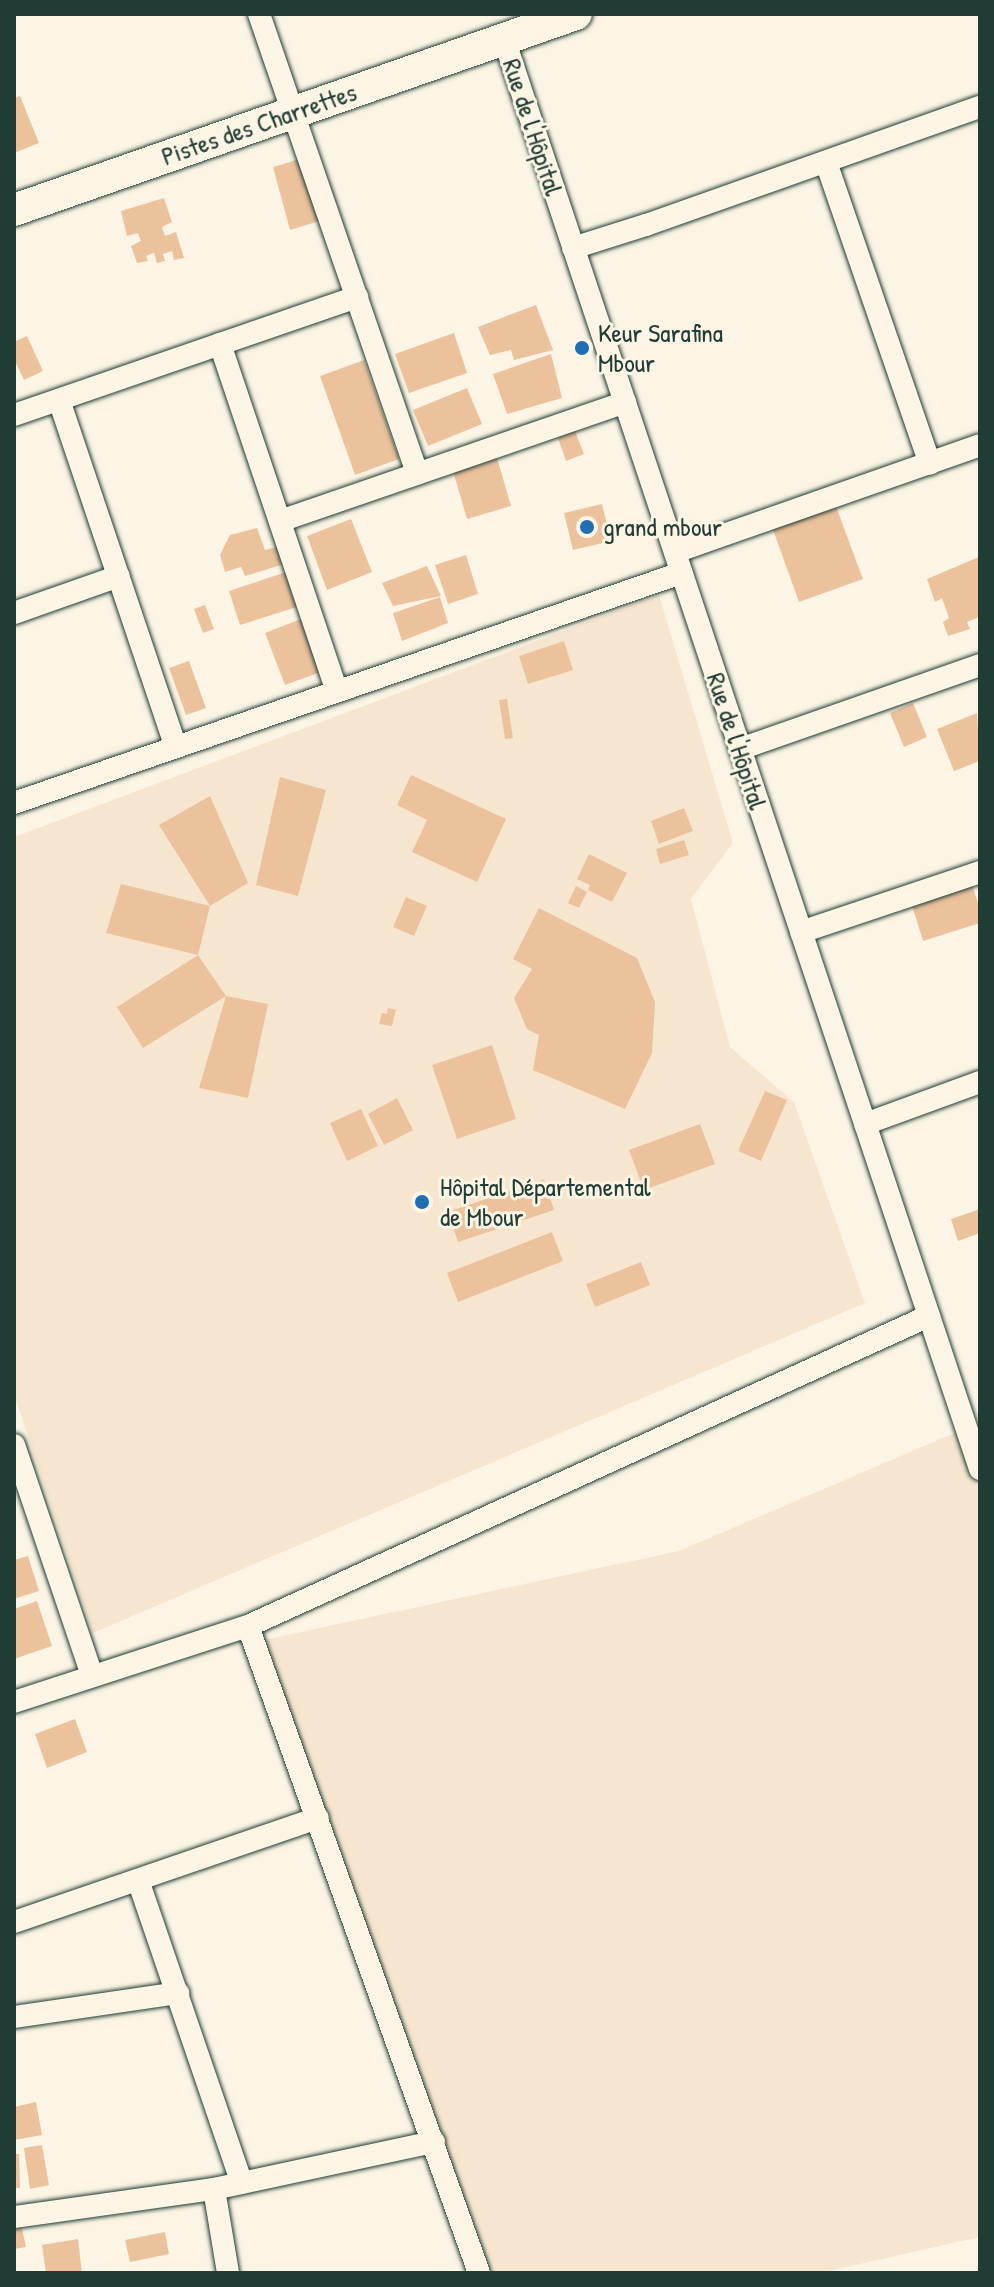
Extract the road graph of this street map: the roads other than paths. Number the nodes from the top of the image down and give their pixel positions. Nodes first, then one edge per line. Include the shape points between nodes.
1 (259, 14) edge
2 (576, 14) edge
3 (499, 26) edge
4 (295, 112) junction
5 (978, 115) edge
6 (826, 162) junction
7 (14, 210) edge
8 (573, 248) junction
9 (357, 297) junction
10 (220, 344) junction
11 (59, 400) junction
12 (625, 402) junction
13 (14, 415) edge
14 (980, 445) edge
15 (930, 464) junction
16 (417, 474) junction
17 (280, 521) junction
18 (678, 562) junction
19 (119, 576) junction
20 (14, 613) edge
21 (980, 665) edge
22 (337, 691) junction
23 (176, 747) junction
24 (740, 749) junction
25 (14, 803) edge
26 (980, 872) edge
27 (801, 932) junction
28 (980, 1082) edge
29 (865, 1124) junction
30 (929, 1316) junction
31 (14, 1445) edge
32 (980, 1469) edge
33 (248, 1626) junction
34 (92, 1675) junction
35 (14, 1702) edge
36 (318, 1818) junction
37 (138, 1880) junction
38 (14, 1922) edge
39 (178, 1993) junction
40 (14, 2017) edge
41 (434, 2142) junction
42 (242, 2183) junction
43 (214, 2189) junction
44 (14, 2217) edge
45 (228, 2273) edge
46 (479, 2273) edge

1 - 4 street
2 - 3 main road, Pistes des Charrettes
3 - 4 main road, Pistes des Charrettes
3 - 8 street, Rue de l'Hôpital
4 - 7 main road, Pistes des Charrettes
4 - 9 street
5 - 6 street
6 - 8 street
6 - 15 street
8 - 12 street, Rue de l'Hôpital
9 - 10 street
9 - 16 street
10 - 11 street
10 - 17 street
11 - 13 street
11 - 19 street
12 - 16 street
12 - 18 street, Rue de l'Hôpital
14 - 15 street
15 - 18 street
16 - 17 street
17 - 22 street
18 - 22 street
18 - 24 street, Rue de l'Hôpital
19 - 20 street
19 - 23 street
21 - 24 street
22 - 23 street
23 - 25 street
24 - 27 street, Rue de l'Hôpital
26 - 27 street
27 - 29 street, Rue de l'Hôpital
28 - 29 street
29 - 30 street, Rue de l'Hôpital
30 - 32 street, Rue de l'Hôpital
30 - 33 street
31 - 34 street
33 - 34 street
33 - 36 street
34 - 35 street
36 - 37 street
36 - 41 street
37 - 38 street
37 - 39 street
39 - 40 street
39 - 42 street
41 - 42 street
41 - 46 street
42 - 43 street
43 - 44 street
43 - 45 street

